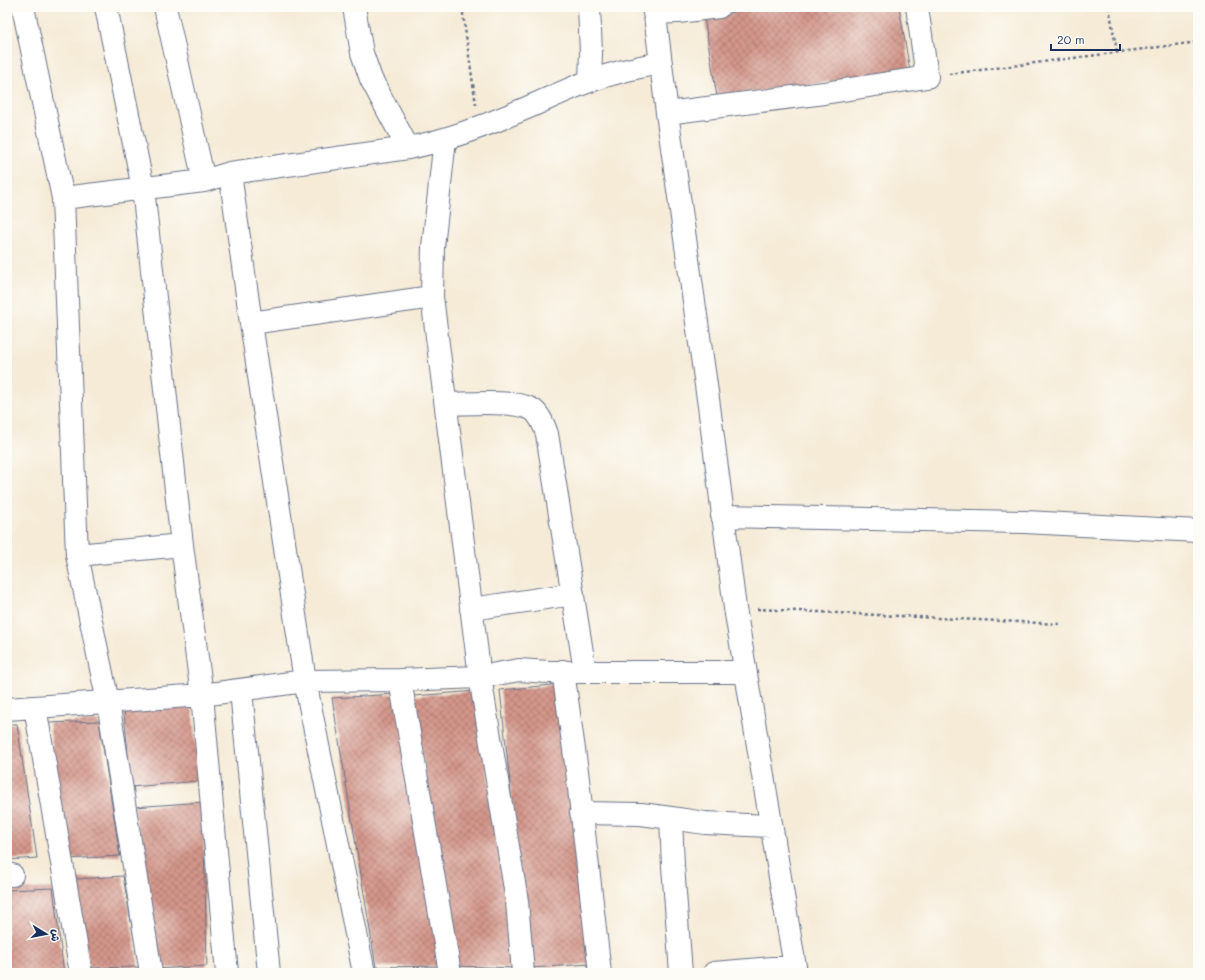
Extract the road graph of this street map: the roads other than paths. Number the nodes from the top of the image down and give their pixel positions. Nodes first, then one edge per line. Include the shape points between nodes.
1 (23, 7) edge
2 (106, 7) edge
3 (165, 7) edge
4 (354, 7) edge
5 (589, 7) edge
6 (719, 7) edge
7 (917, 7) edge
8 (654, 10) edge
9 (661, 63) junction
10 (590, 81) junction
11 (667, 113) junction
12 (445, 139) junction
13 (408, 148) junction
14 (230, 173) junction
15 (204, 181) junction
16 (143, 188) junction
17 (63, 198) junction
18 (432, 297) junction
19 (251, 323) junction
20 (446, 404) junction
21 (722, 516) junction
22 (1198, 531) edge
23 (182, 545) junction
24 (77, 555) junction
25 (573, 594) junction
26 (471, 608) junction
27 (563, 671) junction
28 (585, 672) junction
29 (745, 672) junction
30 (480, 677) junction
31 (400, 680) junction
32 (306, 681) junction
33 (241, 691) junction
34 (202, 695) junction
35 (108, 702) junction
36 (35, 707) junction
37 (7, 710) edge
38 (581, 813) junction
39 (671, 818) junction
40 (771, 826) junction
41 (795, 969) edge
42 (81, 973) edge
43 (151, 973) edge
44 (227, 973) edge
45 (269, 973) edge
46 (364, 973) edge
47 (450, 973) edge
48 (523, 973) edge
49 (600, 973) edge
50 (681, 973) edge
51 (714, 973) edge

1 - 17 street
2 - 16 street
3 - 15 street
4 - 13 street via 362,53 371,79
5 - 10 street
6 - 8 street via 678,12
7 - 11 street via 927,77 777,100
8 - 9 street
9 - 10 street via 625,70
9 - 11 street
10 - 12 street
11 - 21 street
12 - 13 street
12 - 18 street via 433,247
13 - 14 street
14 - 15 street
14 - 19 street
15 - 16 street
16 - 17 street
16 - 23 street
17 - 24 street
18 - 19 street
18 - 20 street
19 - 32 street
20 - 25 street via 506,403 526,406 533,410 544,424
20 - 26 street
21 - 22 street via 1025,522
21 - 29 street
23 - 24 street
23 - 34 street
24 - 35 street
25 - 26 street
25 - 28 street
26 - 30 street
27 - 28 street
27 - 30 street via 518,670
27 - 38 street
28 - 29 street
29 - 40 street
30 - 31 street
30 - 48 street via 516,894
31 - 32 street
31 - 47 street
32 - 33 street
32 - 46 street
33 - 34 street
33 - 45 street
34 - 35 street
34 - 44 street
35 - 36 street
35 - 43 street
36 - 37 street
36 - 42 street
38 - 39 street via 641,814
38 - 49 street
39 - 40 street via 705,824
39 - 50 street
40 - 41 street
41 - 51 street

